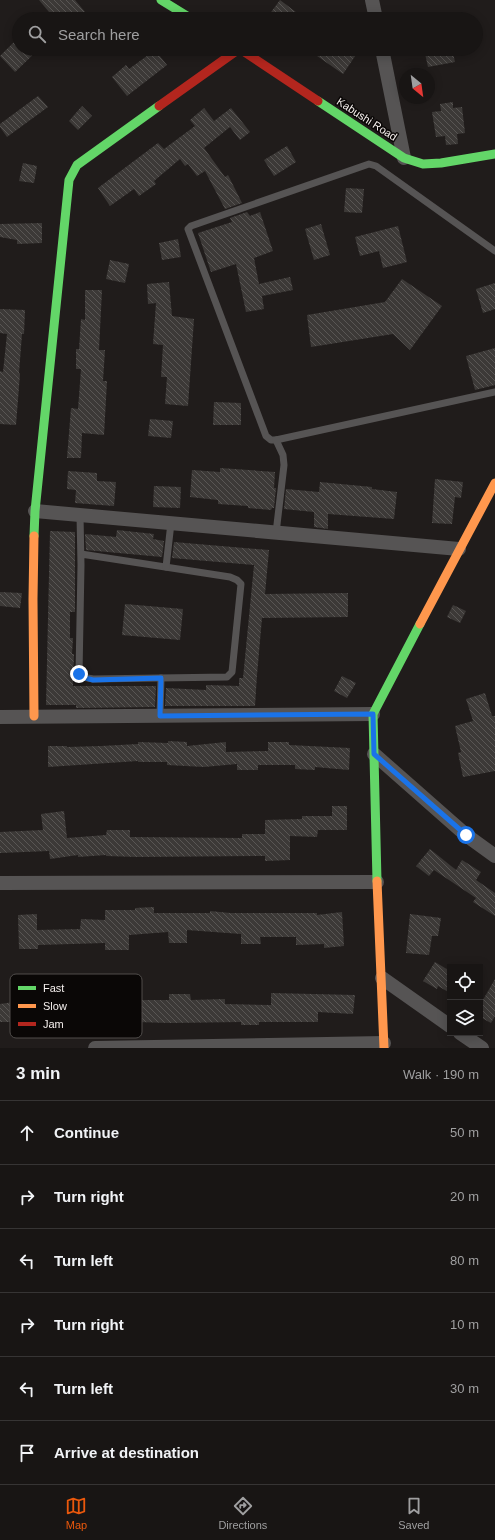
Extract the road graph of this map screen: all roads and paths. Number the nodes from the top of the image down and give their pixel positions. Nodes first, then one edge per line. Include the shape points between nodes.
1 (161, 0) edge
2 (372, 0) edge
3 (181, 12) edge
4 (375, 12) edge
5 (230, 56) edge
6 (251, 56) edge
7 (383, 56) edge
8 (495, 154) edge
9 (404, 158) junction
10 (495, 251) edge
11 (495, 392) edge
12 (276, 440) junction
13 (495, 483) edge
14 (35, 511) junction
15 (80, 515) junction
16 (171, 523) junction
17 (276, 533) junction
18 (459, 549) junction
19 (81, 554) junction
20 (166, 567) junction
21 (161, 678) junction
22 (373, 714) junction
23 (34, 716) junction
24 (160, 716) junction
25 (0, 717) edge
26 (374, 754) junction
27 (495, 856) edge
28 (377, 882) junction
29 (0, 883) edge
30 (382, 978) junction
31 (447, 1024) edge
32 (464, 1036) edge
33 (384, 1046) edge
34 (95, 1048) edge
35 (482, 1048) edge

1 - 3 street
2 - 4 street
5 - 14 street via 77,165 69,180
6 - 9 street, Kabushi Road
7 - 9 street
8 - 9 street, Kabushi Road via 441,164 423,164
10 - 12 lane via 376,166 369,164 191,226 188,229 189,233 266,436 270,440
11 - 12 lane
12 - 17 lane via 283,455 284,465
13 - 18 street
14 - 15 street
14 - 23 street
15 - 16 street
15 - 19 lane
16 - 17 street
16 - 20 lane
17 - 18 street
18 - 22 street
19 - 20 lane
19 - 21 lane via 79,674 93,680
20 - 21 lane via 230,576 241,584 232,672 227,677
21 - 24 lane
22 - 24 street
22 - 26 street
23 - 24 street
23 - 25 street
26 - 27 street via 466,835
26 - 28 street
28 - 29 street
28 - 30 street
30 - 31 street
30 - 33 street
32 - 35 street
33 - 34 street

